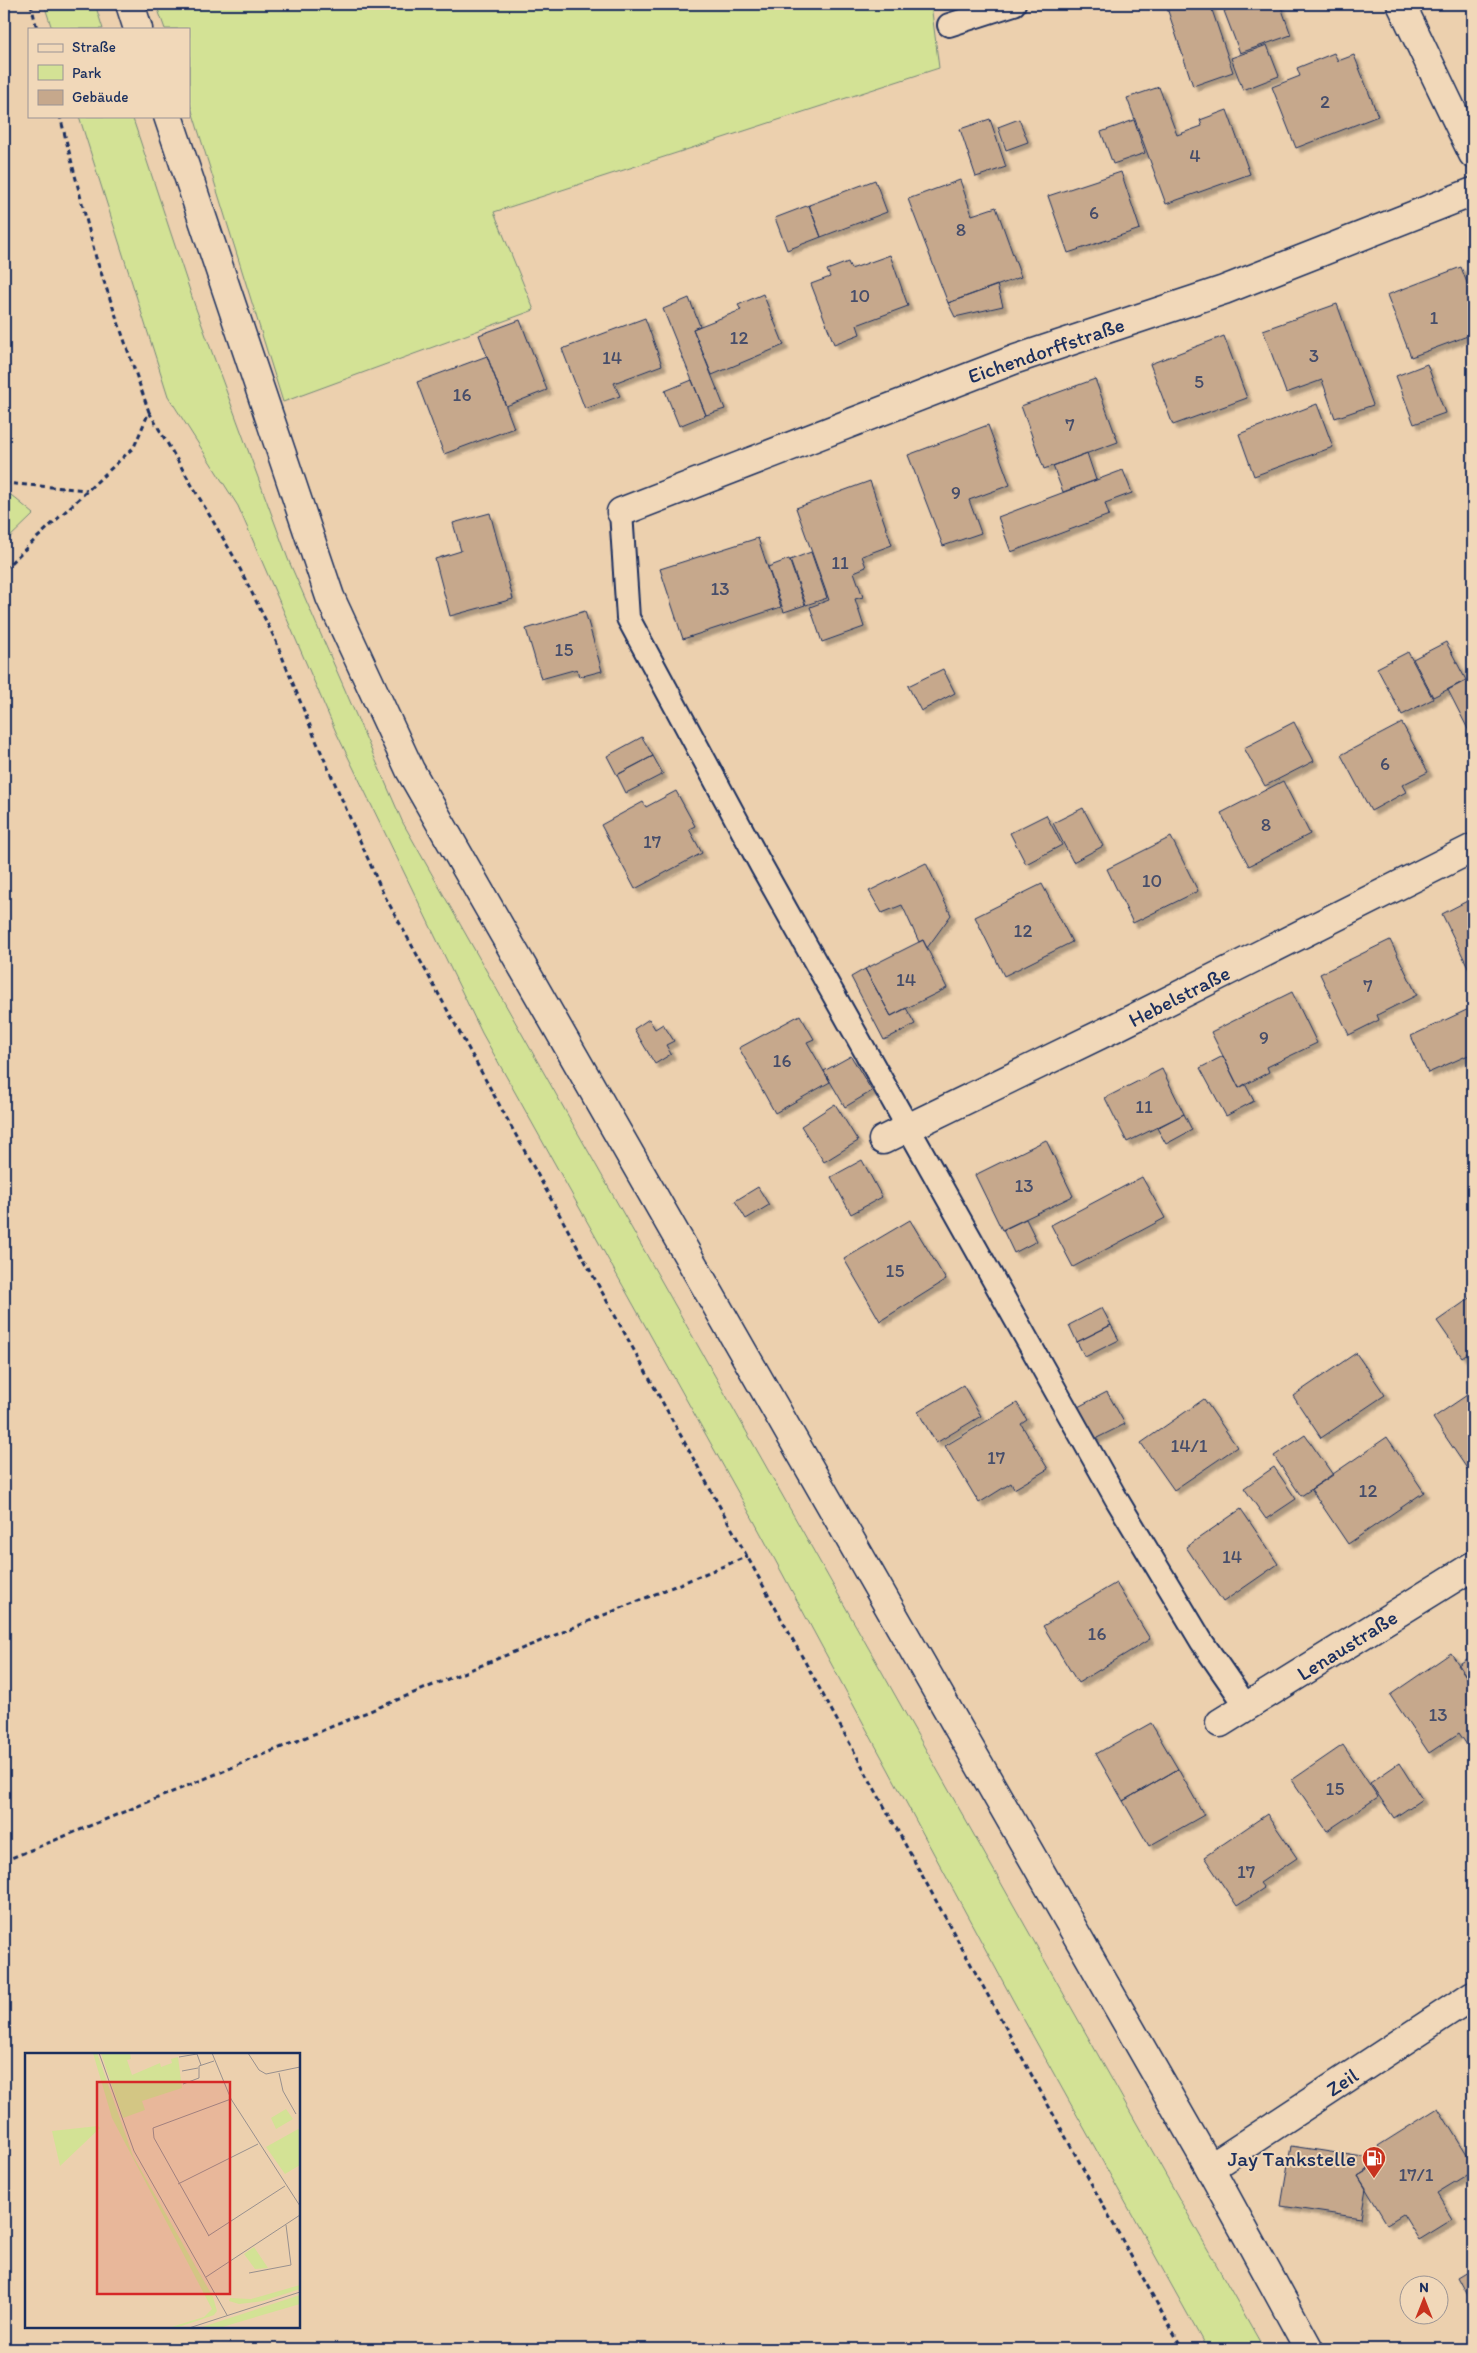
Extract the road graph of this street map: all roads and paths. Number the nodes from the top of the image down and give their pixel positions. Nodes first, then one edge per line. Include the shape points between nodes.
1 (31, 4) edge
2 (130, 4) edge
3 (1014, 4) edge
4 (1401, 4) edge
5 (948, 25) dead end
6 (37, 28) edge
7 (138, 28) edge
8 (61, 118) edge
9 (169, 118) edge
10 (1473, 154) edge
11 (1473, 192) edge
12 (149, 412) junction
13 (4, 483) edge
14 (88, 490) junction
15 (621, 512) joint
16 (4, 569) edge
17 (1473, 848) edge
18 (908, 1127) junction
19 (883, 1140) dead end
20 (748, 1556) junction
21 (1473, 1566) edge
22 (1247, 1707) junction
23 (1220, 1723) dead end
24 (4, 1862) edge
25 (1473, 1994) edge
26 (1210, 2168) junction
27 (1182, 2349) edge
28 (1309, 2349) edge

1 - 6 path
2 - 7 street
3 - 5 lane
4 - 10 street
8 - 12 path via 96,258
9 - 26 street via 330,597 410,770
11 - 15 street, Eichendorffstraße via 1224,290 1016,359
12 - 14 path via 134,446
12 - 20 path via 234,557 275,639 382,891
13 - 14 path
14 - 16 path
15 - 18 lane via 628,618 762,867
17 - 18 street, Hebelstraße
18 - 19 street, Hebelstraße
18 - 22 lane via 1117,1500 1202,1642
20 - 24 path
20 - 27 path
21 - 22 street, Lenaustraße
22 - 23 street, Lenaustraße
25 - 26 street, Zeil
26 - 28 street

